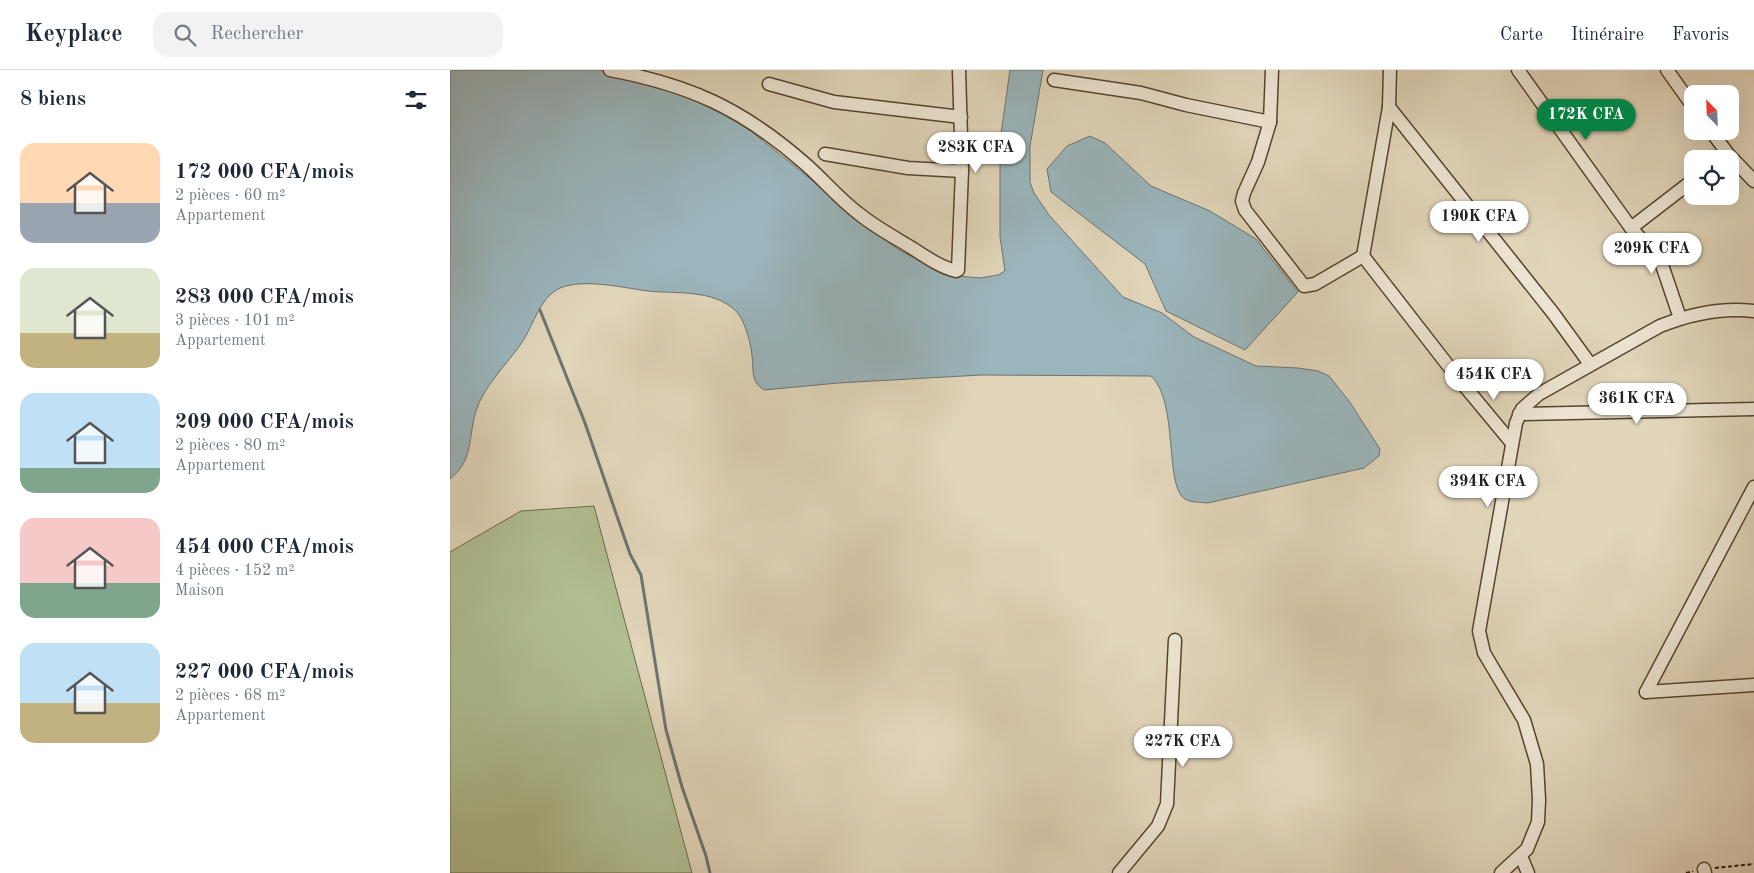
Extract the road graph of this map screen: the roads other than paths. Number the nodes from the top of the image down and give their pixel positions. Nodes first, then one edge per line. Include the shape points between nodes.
1 (610, 70) edge
2 (959, 70) edge
3 (1272, 70) edge
4 (1390, 70) edge
5 (1518, 70) edge
6 (1667, 70) edge
7 (1054, 80) dead end
8 (769, 84) dead end
9 (1684, 94) edge
10 (1389, 107) junction
11 (961, 117) junction
12 (1270, 122) junction
13 (825, 154) dead end
14 (1739, 168) edge
15 (962, 171) junction
16 (1754, 181) edge
17 (1684, 187) edge
18 (1631, 228) junction
19 (1363, 256) junction
20 (1754, 311) edge
21 (1680, 318) junction
22 (1590, 364) junction
23 (1754, 409) edge
24 (1519, 414) junction
25 (1511, 442) junction
26 (1754, 487) edge
27 (1174, 640) dead end
28 (1754, 685) edge
29 (1522, 856) junction
30 (1119, 873) edge
31 (1501, 873) edge
32 (1528, 873) edge

1 - 15 street via 664,82 722,105 802,160 861,216 930,259 956,271
2 - 11 street
3 - 12 street
4 - 10 street
5 - 18 street
6 - 9 street
7 - 12 street via 1141,93
8 - 11 street via 834,102
10 - 19 street
10 - 22 street
11 - 15 street
12 - 19 street via 1244,193 1242,202 1245,210 1304,286 1315,284
13 - 15 street via 908,168
14 - 16 street
17 - 18 street
18 - 21 street via 1663,265
19 - 25 street
20 - 21 street via 1708,312
21 - 22 street
22 - 24 street via 1539,394
23 - 24 street
24 - 25 street
25 - 29 street via 1479,631 1484,653 1524,720 1537,764 1538,822
26 - 28 street via 1646,692
27 - 30 street via 1167,804 1158,826
29 - 31 street
29 - 32 street

